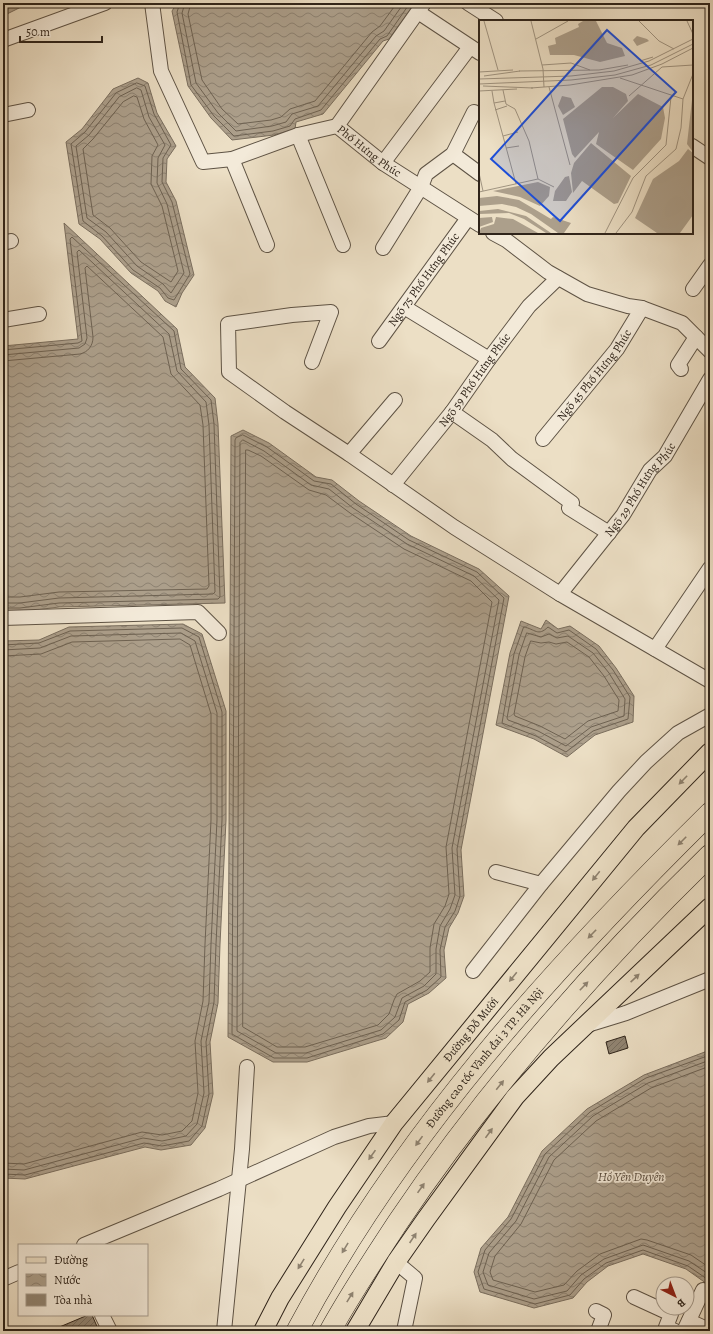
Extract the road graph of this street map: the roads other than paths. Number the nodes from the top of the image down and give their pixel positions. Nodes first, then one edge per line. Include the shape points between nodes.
1 (105, 3) edge
2 (152, 3) edge
3 (468, 3) edge
4 (421, 8) edge
5 (494, 20) edge
6 (3, 40) edge
7 (475, 50) edge
8 (28, 110) dead end
9 (474, 112) dead end
10 (3, 115) edge
11 (337, 126) junction
12 (298, 135) junction
13 (693, 147) edge
14 (452, 154) junction
15 (710, 158) edge
16 (232, 159) junction
17 (383, 162) junction
18 (479, 173) edge
19 (421, 187) junction
20 (474, 221) edge
21 (494, 234) edge
22 (267, 244) dead end
23 (343, 245) dead end
24 (384, 248) dead end
25 (710, 265) edge
26 (558, 278) junction
27 (693, 289) dead end
28 (404, 307) junction
29 (642, 308) junction
30 (39, 314) dead end
31 (3, 320) edge
32 (696, 337) junction
33 (380, 341) dead end
34 (710, 351) edge
35 (489, 359) junction
36 (312, 362) dead end
37 (681, 369) dead end
38 (710, 379) edge
39 (395, 400) dead end
40 (452, 412) junction
41 (543, 439) dead end
42 (349, 454) junction
43 (393, 485) junction
44 (609, 533) junction
45 (710, 568) edge
46 (560, 594) junction
47 (3, 618) edge
48 (218, 634) dead end
49 (655, 649) junction
50 (710, 682) edge
51 (710, 715) edge
52 (710, 752) edge
53 (710, 813) edge
54 (710, 855) edge
55 (496, 872) dead end
56 (541, 884) junction
57 (710, 907) edge
58 (473, 971) dead end
59 (710, 979) edge
60 (585, 1025) junction
61 (247, 1067) dead end
62 (394, 1123) junction
63 (238, 1179) junction
64 (86, 1244) edge
65 (396, 1262) junction
66 (18, 1272) edge
67 (3, 1278) edge
68 (703, 1290) dead end
69 (634, 1297) dead end
70 (596, 1311) dead end
71 (102, 1316) edge
72 (686, 1326) edge
73 (709, 1330) dead end
74 (110, 1331) edge
75 (224, 1331) edge
76 (263, 1331) edge
77 (297, 1331) edge
78 (330, 1331) edge
79 (356, 1331) edge
80 (404, 1331) edge
81 (598, 1331) edge
82 (675, 1331) edge

1 - 6 street
2 - 16 street, Phố Hưng Phúc via 161,71 202,162
3 - 5 street
4 - 7 street
4 - 11 street
7 - 17 street
8 - 10 street
9 - 14 street
11 - 12 street, Phố Hưng Phúc
11 - 17 street, Phố Hưng Phúc
12 - 16 street, Phố Hưng Phúc
12 - 23 street
13 - 15 street
14 - 18 street
14 - 19 street via 426,174
16 - 22 street
17 - 19 street, Phố Hưng Phúc
19 - 20 street, Phố Hưng Phúc
19 - 24 street
20 - 28 street, Ngõ 75 Phố Hưng Phúc
21 - 26 street
25 - 27 street
26 - 29 street via 587,294
26 - 35 street, Ngõ 59 Phố Hưng Phúc via 529,306
28 - 33 street, Ngõ 75 Phố Hưng Phúc
28 - 35 street
29 - 32 street via 682,324
29 - 41 street, Ngõ 45 Phố Hưng Phúc via 617,349
30 - 31 street
32 - 34 street
32 - 37 street via 678,365
35 - 40 street, Ngõ 59 Phố Hưng Phúc
36 - 42 street via 331,312 228,324 229,372
38 - 44 street, Ngõ 29 Phố Hưng Phúc via 665,456 650,470
39 - 42 street
40 - 43 street, Ngõ 59 Phố Hưng Phúc
40 - 44 street via 572,503 569,508
42 - 43 street
43 - 46 street
44 - 46 street, Ngõ 29 Phố Hưng Phúc
45 - 49 street
46 - 49 street
47 - 48 street via 198,612
49 - 50 street
51 - 56 street via 678,733 646,762
52 -> 62 main road, Đường Đỗ Mười via 636,828
53 -> 77 highway, Đường cao tốc Vành đai 3 TP. Hà Nội via 557,972 450,1100 393,1176 352,1238
78 -> 54 highway via 377,1253 419,1191 500,1084 579,991
55 - 56 street
56 - 58 street
60 -> 57 main road
59 - 60 street via 626,1013
65 -> 60 main road via 515,1097
61 - 63 street
62 - 63 street via 352,1130
62 -> 76 main road, Đường Đỗ Mười via 337,1207 280,1298
63 - 64 street
63 - 75 street
65 - 79 main road
65 - 80 street via 415,1278
66 - 67 street
68 - 72 street
69 - 82 street via 671,1314 666,1327
70 - 81 street via 604,1315
71 - 74 street
72 - 73 street

